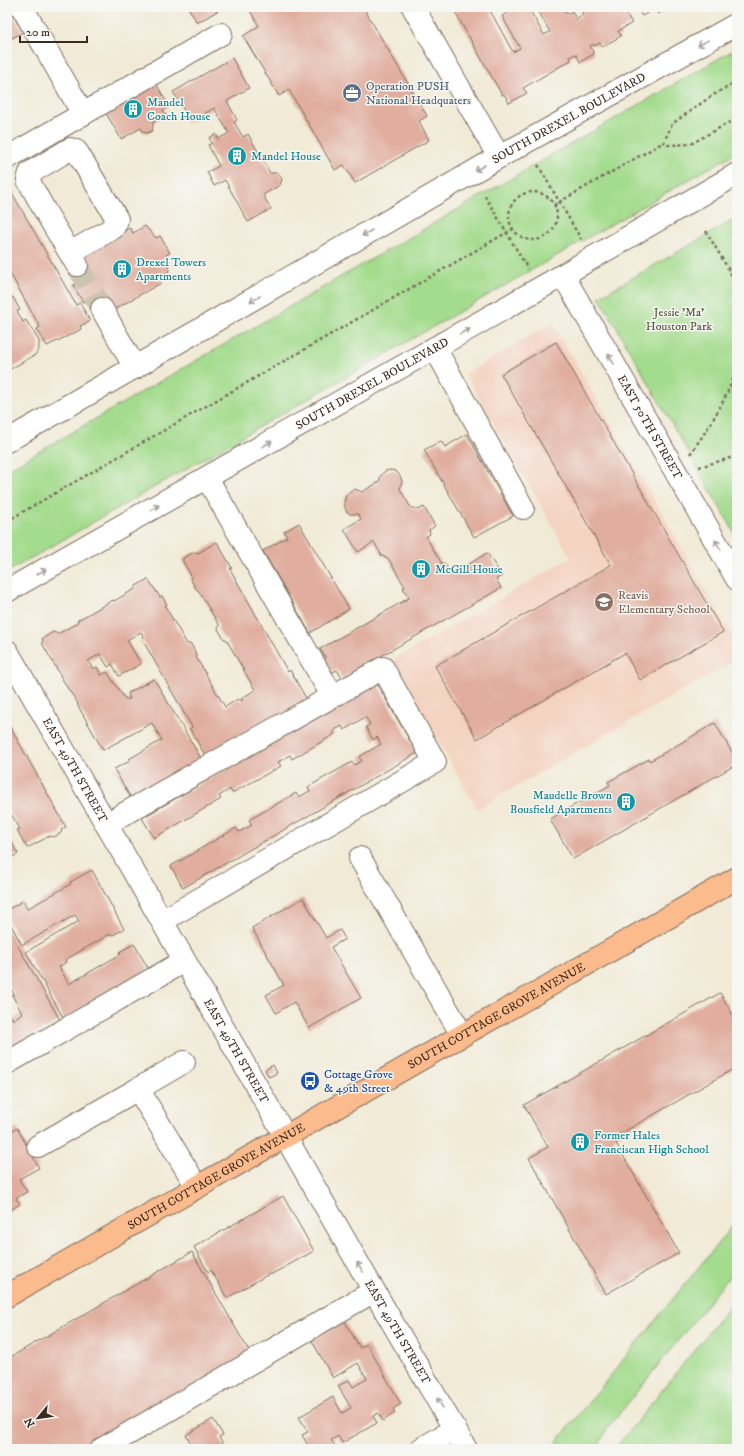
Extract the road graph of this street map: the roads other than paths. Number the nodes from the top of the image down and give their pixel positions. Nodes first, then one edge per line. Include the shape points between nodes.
1 (22, 7) edge
2 (413, 7) edge
3 (737, 24) edge
4 (221, 34) dead end
5 (83, 114) junction
6 (499, 157) junction
7 (7, 158) edge
8 (737, 174) edge
9 (74, 259) joint
10 (563, 275) junction
11 (102, 309) tunnel mouth
12 (434, 348) junction
13 (136, 368) junction
14 (7, 441) edge
15 (207, 478) junction
16 (523, 508) dead end
17 (737, 579) edge
18 (7, 591) edge
19 (7, 651) edge
20 (326, 685) dead end
21 (106, 824) junction
22 (360, 858) dead end
23 (737, 878) edge
24 (162, 921) junction
25 (184, 960) junction
26 (462, 1035) junction
27 (184, 1062) dead end
28 (7, 1063) edge
29 (138, 1089) junction
30 (285, 1136) junction
31 (38, 1146) dead end
32 (197, 1187) junction
33 (374, 1291) junction
34 (7, 1296) edge
35 (455, 1429) junction
36 (102, 1449) edge
37 (421, 1449) edge
38 (466, 1449) edge

1 - 5 street
2 - 6 street
3 -> 6 street, SOUTH DREXEL BOULEVARD
4 - 5 street
5 - 7 street
6 -> 13 street, SOUTH DREXEL BOULEVARD
8 - 10 street, SOUTH DREXEL BOULEVARD
9 - 9 street via 28,180 30,173 70,149 79,155 117,219 113,228
12 -> 10 street, SOUTH DREXEL BOULEVARD
17 -> 10 street, EAST 50TH STREET
11 - 13 street
15 -> 12 street, SOUTH DREXEL BOULEVARD
12 - 16 street
13 - 14 street, SOUTH DREXEL BOULEVARD
18 -> 15 street, SOUTH DREXEL BOULEVARD
15 - 20 street
19 - 21 street, EAST 49TH STREET
21 - 24 street, EAST 49TH STREET
21 - 24 street via 383,668 435,762
22 - 26 street
23 - 26 main road, SOUTH COTTAGE GROVE AVENUE
24 - 25 street, EAST 49TH STREET
25 - 28 street
25 - 30 street, EAST 49TH STREET
26 - 30 main road, SOUTH COTTAGE GROVE AVENUE
27 - 29 street
29 - 31 street
29 - 32 street
30 - 32 main road, SOUTH COTTAGE GROVE AVENUE
33 -> 30 street, EAST 49TH STREET
32 - 34 main road, SOUTH COTTAGE GROVE AVENUE
35 -> 33 street, EAST 49TH STREET
33 - 36 street
35 - 37 street
35 - 38 street, EAST 49TH STREET

